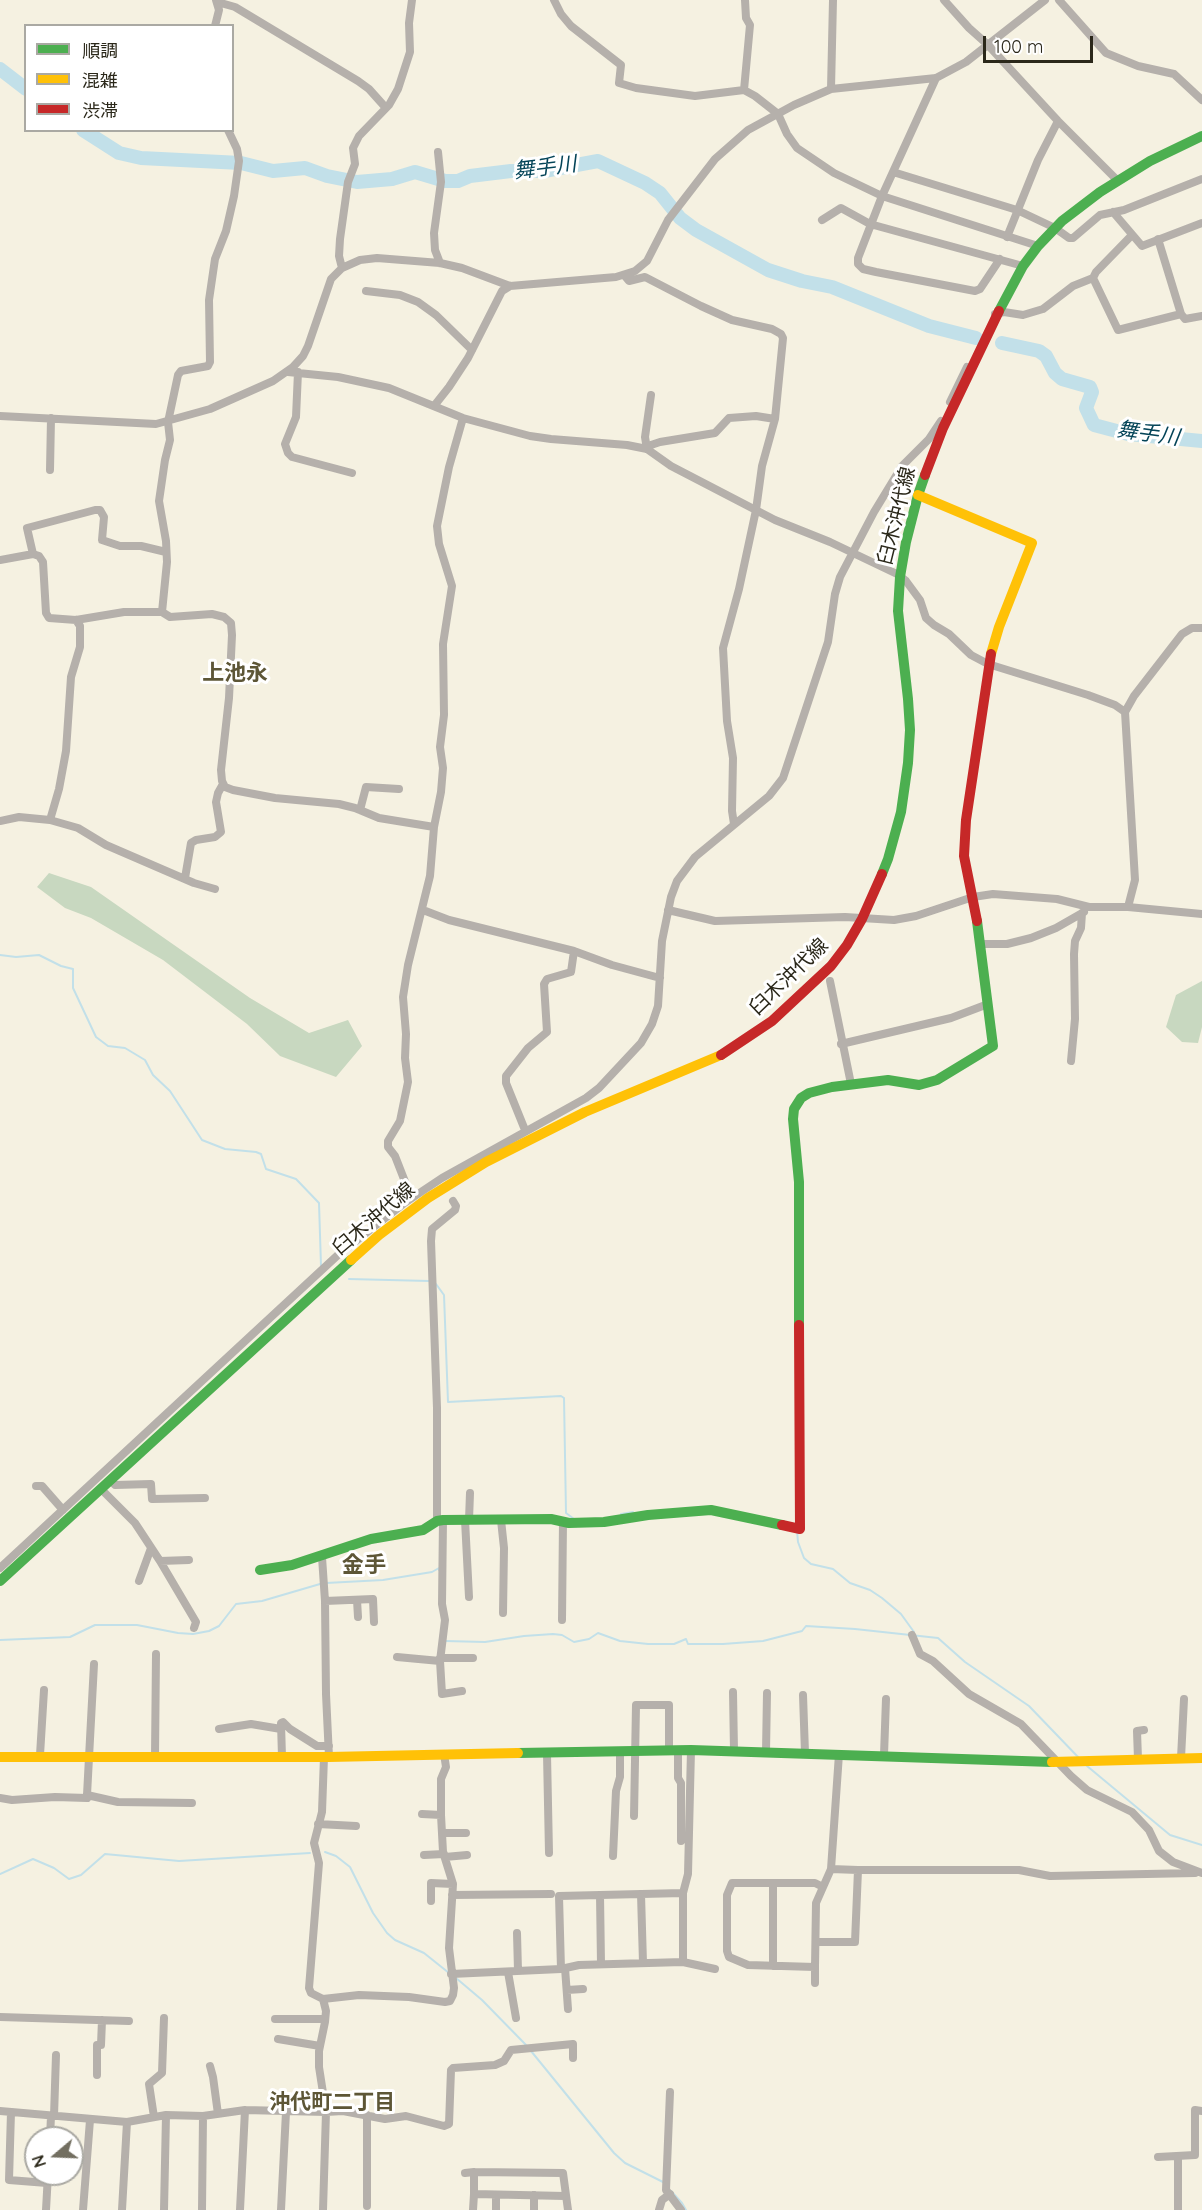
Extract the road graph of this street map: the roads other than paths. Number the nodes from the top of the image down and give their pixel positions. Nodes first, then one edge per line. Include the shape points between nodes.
1 (412, 0) edge
2 (554, 0) edge
3 (745, 0) edge
4 (833, 0) edge
5 (944, 0) edge
6 (1045, 0) edge
7 (1059, 0) edge
8 (217, 1) edge
9 (215, 24) edge
10 (987, 44) junction
11 (936, 78) junction
12 (831, 89) junction
13 (744, 90) junction
14 (1202, 100) edge
15 (386, 108) junction
16 (778, 114) junction
17 (1058, 121) junction
18 (229, 132) edge
19 (1202, 136) edge
20 (438, 152) dead end
21 (893, 172) junction
22 (1202, 179) edge
23 (1118, 181) junction
24 (882, 196) junction
25 (1017, 210) junction
26 (1113, 212) junction
27 (822, 220) dead end
28 (1202, 223) edge
29 (870, 224) junction
30 (1055, 228) junction
31 (1132, 235) junction
32 (1007, 237) junction
33 (1158, 239) junction
34 (1038, 246) junction
35 (1000, 259) junction
36 (440, 263) junction
37 (1023, 266) junction
38 (342, 268) junction
39 (624, 275) junction
40 (1094, 279) junction
41 (510, 286) junction
42 (366, 291) dead end
43 (998, 313) junction
44 (1181, 314) junction
45 (1202, 316) edge
46 (472, 350) junction
47 (288, 372) junction
48 (298, 372) junction
49 (651, 395) dead end
50 (434, 406) junction
51 (0, 416) edge
52 (51, 418) junction
53 (463, 418) junction
54 (775, 419) junction
55 (168, 422) junction
56 (647, 449) junction
57 (50, 470) dead end
58 (352, 473) dead end
59 (918, 495) junction
60 (756, 510) junction
61 (166, 552) junction
62 (33, 554) junction
63 (851, 554) junction
64 (0, 560) edge
65 (900, 577) junction
66 (162, 612) junction
67 (76, 620) junction
68 (1202, 628) edge
69 (988, 664) junction
70 (1125, 712) junction
71 (223, 784) junction
72 (399, 789) dead end
73 (360, 810) junction
74 (50, 820) junction
75 (0, 821) edge
76 (734, 824) junction
77 (434, 827) junction
78 (185, 878) junction
79 (215, 889) dead end
80 (973, 897) junction
81 (1089, 907) junction
82 (1128, 908) junction
83 (423, 910) junction
84 (668, 910) junction
85 (1082, 913) junction
86 (1202, 914) edge
87 (862, 919) junction
88 (980, 944) junction
89 (574, 951) junction
90 (660, 978) junction
91 (830, 981) dead end
92 (988, 1004) junction
93 (841, 1044) junction
94 (1071, 1061) dead end
95 (851, 1084) junction
96 (525, 1130) junction
97 (411, 1197) junction
98 (453, 1201) dead end
99 (110, 1480) junction
100 (36, 1486) dead end
101 (101, 1489) junction
102 (470, 1493) dead end
103 (205, 1498) dead end
104 (63, 1510) junction
105 (467, 1520) junction
106 (501, 1520) junction
107 (440, 1521) junction
108 (562, 1521) junction
109 (151, 1548) junction
110 (322, 1557) junction
111 (189, 1560) dead end
112 (160, 1561) junction
113 (0, 1569) edge
114 (260, 1570) dead end
115 (0, 1581) edge
116 (139, 1581) dead end
117 (469, 1597) dead end
118 (357, 1600) junction
119 (326, 1601) junction
120 (503, 1612) dead end
121 (358, 1617) dead end
122 (562, 1620) dead end
123 (374, 1622) dead end
124 (194, 1628) dead end
125 (912, 1635) dead end
126 (156, 1654) dead end
127 (397, 1657) dead end
128 (473, 1658) dead end
129 (440, 1660) junction
130 (94, 1664) dead end
131 (44, 1690) dead end
132 (462, 1691) dead end
133 (733, 1692) dead end
134 (767, 1693) dead end
135 (803, 1695) dead end
136 (886, 1699) dead end
137 (1184, 1699) dead end
138 (219, 1729) dead end
139 (281, 1729) junction
140 (1144, 1730) dead end
141 (673, 1750) junction
142 (691, 1750) junction
143 (635, 1751) junction
144 (734, 1751) junction
145 (620, 1752) junction
146 (766, 1752) junction
147 (327, 1753) junction
148 (805, 1753) junction
149 (444, 1754) junction
150 (547, 1754) junction
151 (839, 1754) junction
152 (40, 1755) junction
153 (884, 1755) junction
154 (0, 1756) edge
155 (89, 1756) junction
156 (155, 1756) junction
157 (282, 1756) junction
158 (1181, 1758) junction
159 (1202, 1758) edge
160 (1138, 1759) junction
161 (1057, 1762) junction
162 (87, 1795) junction
163 (0, 1798) edge
164 (192, 1803) dead end
165 (422, 1814) dead end
166 (441, 1815) junction
167 (634, 1816) dead end
168 (318, 1824) junction
169 (356, 1826) dead end
170 (442, 1833) junction
171 (466, 1833) dead end
172 (681, 1841) dead end
173 (549, 1853) dead end
174 (424, 1855) dead end
175 (467, 1855) dead end
176 (444, 1856) junction
177 (613, 1856) dead end
178 (831, 1869) junction
179 (858, 1870) junction
180 (1200, 1873) edge
181 (453, 1884) junction
182 (773, 1884) junction
183 (823, 1887) junction
184 (682, 1893) junction
185 (551, 1894) dead end
186 (641, 1894) junction
187 (452, 1895) junction
188 (600, 1895) junction
189 (431, 1901) dead end
190 (517, 1933) dead end
191 (816, 1942) junction
192 (683, 1962) junction
193 (643, 1963) junction
194 (602, 1964) junction
195 (773, 1966) junction
196 (815, 1967) junction
197 (563, 1969) junction
198 (715, 1969) dead end
199 (508, 1971) junction
200 (518, 1971) junction
201 (451, 1974) junction
202 (814, 1983) dead end
203 (583, 1989) dead end
204 (567, 1990) junction
205 (323, 1999) junction
206 (568, 2009) dead end
207 (0, 2017) edge
208 (164, 2018) dead end
209 (516, 2018) dead end
210 (275, 2019) dead end
211 (325, 2019) junction
212 (102, 2020) junction
213 (129, 2021) dead end
214 (278, 2039) dead end
215 (320, 2046) junction
216 (56, 2055) dead end
217 (573, 2058) dead end
218 (210, 2066) dead end
219 (97, 2075) dead end
220 (670, 2092) dead end
221 (245, 2110) junction
222 (0, 2111) edge
223 (1202, 2111) edge
224 (11, 2112) junction
225 (286, 2112) junction
226 (326, 2112) junction
227 (218, 2114) junction
228 (166, 2115) junction
229 (367, 2115) junction
230 (52, 2116) junction
231 (203, 2116) junction
232 (154, 2117) junction
233 (90, 2120) junction
234 (127, 2122) junction
235 (51, 2126) edge
236 (1178, 2156) junction
237 (1158, 2157) dead end
238 (474, 2172) junction
239 (465, 2173) dead end
240 (24, 2181) edge
241 (47, 2186) edge
242 (474, 2194) junction
243 (496, 2194) junction
244 (670, 2194) junction
245 (534, 2195) junction
246 (565, 2196) junction
247 (367, 2206) dead end
248 (46, 2210) edge
249 (83, 2210) edge
250 (122, 2210) edge
251 (164, 2210) edge
252 (202, 2210) edge
253 (240, 2210) edge
254 (281, 2210) edge
255 (323, 2210) edge
256 (473, 2210) edge
257 (496, 2210) edge
258 (534, 2210) edge
259 (568, 2210) edge
260 (659, 2210) edge
261 (681, 2210) edge
262 (1178, 2210) edge

1 - 15 street via 409,59
2 - 13 street via 571,26 621,65 619,83 695,96
3 - 13 street via 750,25
4 - 12 street
5 - 10 street
6 - 10 street
7 - 14 street via 1106,52 1138,66 1174,74
8 - 9 street
8 - 15 street via 235,7 358,81
10 - 11 street via 966,62
10 - 17 street
11 - 12 street
11 - 21 street
12 - 16 street
13 - 16 street
15 - 38 street via 359,136 353,148 355,165 348,182 339,249
16 - 24 street via 797,148 834,173
16 - 39 street via 748,130 715,159 668,220 647,261
17 - 23 street
17 - 25 street
18 - 55 street via 239,161 209,300 211,358 208,366 178,375
19 - 23 street, 臼木沖代線
20 - 36 street via 441,182 434,233
21 - 24 street
21 - 25 street
22 - 26 street
23 - 30 street, 臼木沖代線
24 - 29 street
24 - 32 street
25 - 30 street
25 - 32 street
26 - 30 street via 1100,214 1073,238
26 - 31 street
27 - 29 street via 841,208
28 - 33 street
29 - 35 street
29 - 35 street via 858,258 863,269 975,291
30 - 34 street, 臼木沖代線
31 - 33 street via 1142,246
31 - 40 street via 1096,272
32 - 34 street
33 - 44 street
34 - 37 street, 臼木沖代線
35 - 37 street
36 - 38 street via 367,259
36 - 41 street
37 - 43 street, 臼木沖代線
38 - 47 street via 327,285 309,346
39 - 41 street
39 - 54 street via 629,281 645,277 732,320 781,334
40 - 43 street via 1073,286 1043,309 1023,315
40 - 44 street via 1118,330
41 - 46 street via 497,298
42 - 46 street via 411,298 436,315
43 - 59 street, 臼木沖代線 via 943,428
43 - 63 street via 990,318 940,424 902,466
44 - 45 street via 1185,319
46 - 50 street
47 - 48 street
47 - 55 street via 210,409
48 - 50 street via 380,385
48 - 58 street via 296,417 285,444 288,453
49 - 56 street
50 - 53 street
51 - 52 street
52 - 55 street
52 - 57 street
53 - 56 street via 540,438
53 - 77 street via 438,526 439,544 452,586 443,645 442,783
54 - 56 street via 729,418 715,433 660,442
54 - 60 street via 762,466
55 - 61 street via 170,440 159,501
56 - 60 street via 671,466
59 - 65 street, 臼木沖代線
59 - 69 street via 1032,543
60 - 63 street
60 - 76 street via 723,648
61 - 62 street via 102,540 104,517 100,510 95,510 27,528
61 - 66 street
62 - 64 street
62 - 67 street via 43,562 47,616
63 - 65 street
63 - 76 street via 837,586 828,642 786,772 773,791
65 - 69 street via 920,600 926,618 934,626
65 - 87 street, 臼木沖代線 via 898,611 908,699 908,763 894,843
66 - 67 street via 124,612
66 - 71 street via 170,617 212,614 231,623
67 - 74 street via 80,626 80,647 71,677 66,752
68 - 70 street via 1182,634
69 - 70 street via 1088,695
69 - 80 street via 966,820 964,856
70 - 82 street via 1135,880
71 - 73 street via 259,796 332,802
71 - 78 street via 216,802 221,832 191,843
72 - 73 street via 366,787
73 - 77 street via 379,818
74 - 75 street via 19,817
74 - 78 street via 78,828 106,845
76 - 84 street via 685,868
77 - 83 street
78 - 79 street
80 - 81 street via 993,894 1057,899
80 - 87 street via 908,918
80 - 88 street
81 - 82 street
81 - 85 street
82 - 86 street
83 - 89 street
83 - 97 street via 403,997 408,1082 400,1121 388,1141
84 - 87 street via 715,921
84 - 90 street
85 - 88 street via 1031,938 1006,944
85 - 94 street via 1074,954
87 - 99 street, 臼木沖代線 via 822,976 743,1042 700,1065 560,1125 478,1167 411,1210
88 - 92 street
89 - 90 street
89 - 96 street via 571,972 544,984 547,1032 506,1076
90 - 96 street via 652,1024 634,1050 586,1098
91 - 93 street
92 - 93 street via 951,1018
92 - 95 street via 993,1046 951,1072 919,1085 888,1080
93 - 95 street
95 - 108 street via 809,1094 794,1109 799,1182 800,1528 711,1510 603,1522
96 - 97 street
97 - 104 street via 339,1254
98 - 107 street via 455,1210 432,1229 431,1241
99 - 101 street, 臼木沖代線
99 - 103 street via 115,1485 151,1484 152,1498
100 - 104 street via 42,1486
101 - 109 street via 135,1523
101 - 115 street, 臼木沖代線
102 - 105 street
104 - 113 street
105 - 106 street
105 - 107 street
105 - 117 street
106 - 108 street
106 - 120 street
107 - 110 street via 423,1530 371,1539
107 - 129 street via 445,1620
108 - 122 street
109 - 112 street
109 - 116 street
110 - 114 street
110 - 119 street
111 - 112 street
112 - 124 street via 196,1622
118 - 119 street
118 - 121 street
118 - 123 street via 373,1599
119 - 147 street
125 - 161 street via 920,1654 969,1694 1021,1724
126 - 156 street
127 - 129 street
128 - 129 street
129 - 132 street via 442,1695
130 - 155 street
131 - 152 street
133 - 144 street
134 - 146 street
135 - 148 street
136 - 153 street
137 - 158 street
138 - 139 street via 251,1724
139 - 147 street via 283,1722
139 - 157 street
140 - 160 street via 1137,1731
141 - 142 street
141 - 143 street
141 - 143 street via 669,1705 636,1705
141 - 172 street via 681,1783
142 - 144 street
142 - 184 street via 688,1874
143 - 145 street
143 - 167 street
144 - 146 street
145 - 150 street
145 - 177 street
146 - 148 street
147 - 149 street
147 - 157 street
147 - 168 street
148 - 151 street
149 - 150 street
149 - 166 street
150 - 173 street
151 - 153 street
151 - 178 street
152 - 154 street
152 - 155 street
153 - 161 street
155 - 156 street
155 - 162 street
156 - 157 street
158 - 159 street
158 - 160 street
160 - 161 street
161 - 180 street via 1087,1790 1132,1812 1149,1830 1159,1851 1173,1862
162 - 163 street
162 - 164 street via 118,1802
165 - 166 street
166 - 170 street
168 - 169 street
168 - 205 street via 314,1842 319,1863 309,1988
170 - 171 street
170 - 176 street
174 - 176 street
175 - 176 street
176 - 181 street
178 - 179 street
178 - 183 street
179 - 180 street via 1019,1870 1050,1876
179 - 191 street via 855,1942
181 - 187 street
181 - 189 street via 431,1883
182 - 183 street via 814,1883
182 - 195 street
182 - 195 street via 732,1883 728,1895 727,1951 729,1957 748,1965
183 - 191 street via 816,1903
184 - 186 street
184 - 192 street
185 - 187 street
186 - 188 street
186 - 193 street
187 - 201 street
188 - 194 street
188 - 197 street via 559,1896
190 - 200 street
191 - 196 street
192 - 193 street
192 - 198 street
193 - 194 street
194 - 197 street
195 - 196 street
196 - 202 street
197 - 200 street
197 - 204 street
199 - 200 street
199 - 201 street
199 - 209 street
201 - 205 street via 453,1995 445,2002 359,1995
203 - 204 street
204 - 206 street
205 - 211 street
207 - 212 street
208 - 232 street via 162,2073 149,2084
210 - 211 street
211 - 215 street
212 - 213 street
212 - 219 street
214 - 215 street
215 - 226 street
216 - 230 street
217 - 229 street via 574,2041 512,2050 495,2065 453,2068 449,2124 444,2126 406,2116 385,2119
218 - 227 street
220 - 244 street via 666,2190
221 - 225 street
221 - 227 street
221 - 253 street
222 - 224 street
223 - 236 street via 1195,2110 1195,2155
224 - 230 street
224 - 240 street via 9,2180
225 - 226 street
225 - 254 street
226 - 229 street
226 - 255 street
227 - 231 street
228 - 231 street
228 - 232 street
228 - 251 street
229 - 247 street
230 - 233 street
230 - 235 street
231 - 252 street
232 - 234 street
233 - 234 street
233 - 249 street
234 - 250 street
236 - 237 street
236 - 262 street
238 - 239 street
238 - 242 street
238 - 246 street via 563,2173
241 - 248 street
242 - 243 street
242 - 256 street
243 - 245 street
243 - 257 street
244 - 260 street via 662,2200
244 - 261 street
245 - 246 street
245 - 258 street
246 - 259 street

